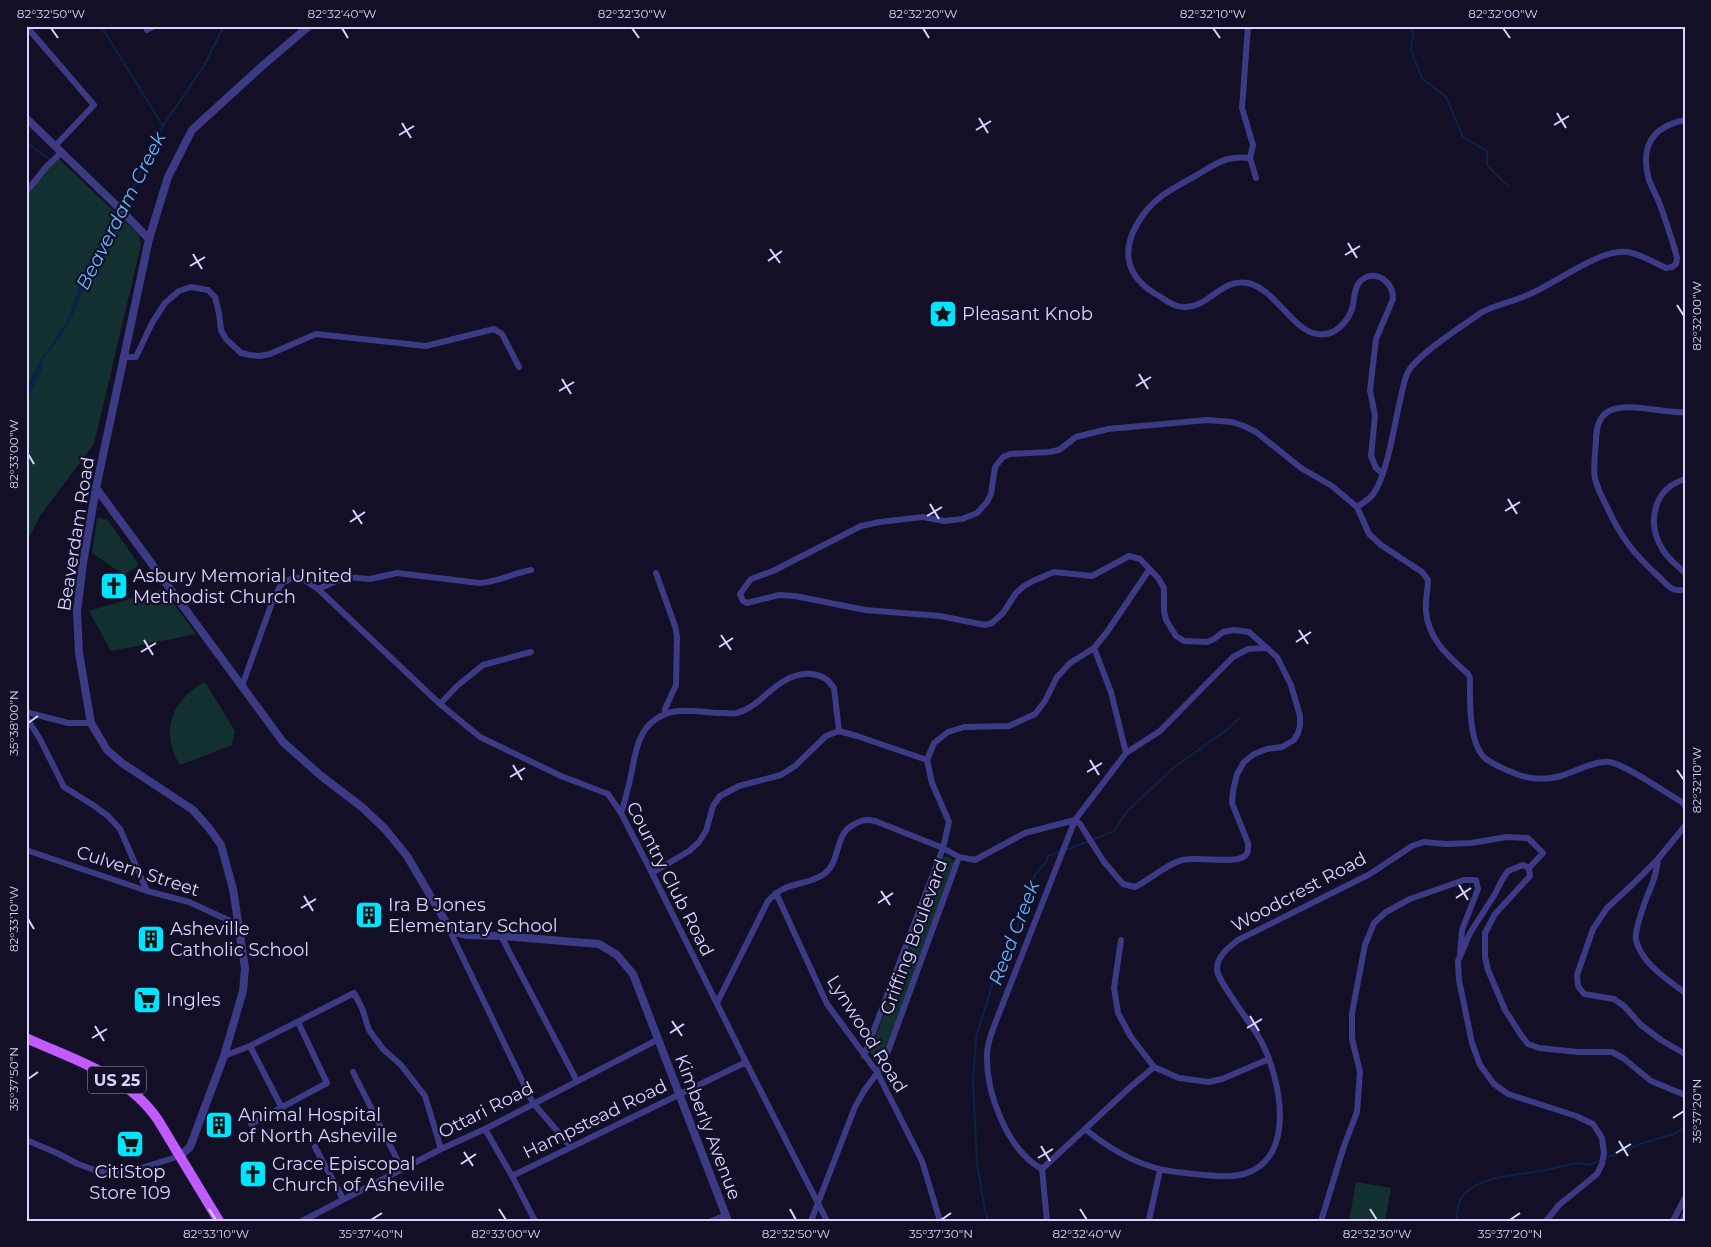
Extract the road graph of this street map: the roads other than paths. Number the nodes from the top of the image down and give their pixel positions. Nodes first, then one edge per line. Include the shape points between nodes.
1 (26, 26) edge
2 (154, 26) edge
3 (309, 26) edge
4 (1248, 26) edge
5 (146, 30) dead end
6 (26, 118) edge
7 (1685, 120) edge
8 (56, 145) junction
9 (62, 152) junction
10 (1250, 158) junction
11 (1256, 178) dead end
12 (26, 192) edge
13 (149, 239) junction
14 (125, 358) junction
15 (519, 367) dead end
16 (1685, 412) edge
17 (1382, 473) junction
18 (1685, 479) edge
19 (96, 488) junction
20 (1357, 507) junction
21 (532, 570) dead end
22 (1149, 570) junction
23 (656, 573) dead end
24 (1685, 573) edge
25 (318, 589) junction
26 (1685, 590) edge
27 (1094, 648) junction
28 (1266, 648) junction
29 (531, 652) dead end
30 (242, 686) junction
31 (440, 704) junction
32 (26, 712) edge
33 (665, 714) junction
34 (26, 717) edge
35 (91, 723) junction
36 (839, 731) junction
37 (1126, 753) junction
38 (927, 760) junction
39 (1685, 806) edge
40 (621, 814) junction
41 (1075, 820) junction
42 (1685, 826) edge
43 (943, 848) junction
44 (26, 850) edge
45 (959, 857) junction
46 (1658, 858) junction
47 (1529, 868) junction
48 (652, 873) junction
49 (147, 891) junction
50 (776, 893) junction
51 (447, 924) junction
52 (239, 925) junction
53 (501, 936) junction
54 (1121, 940) dead end
55 (1460, 956) junction
56 (1685, 993) edge
57 (717, 1003) junction
58 (298, 1022) junction
59 (26, 1038) edge
60 (657, 1040) junction
61 (250, 1046) junction
62 (1685, 1054) edge
63 (224, 1056) junction
64 (864, 1056) junction
65 (1269, 1059) junction
66 (746, 1062) junction
67 (1154, 1067) junction
68 (353, 1072) dead end
69 (877, 1072) junction
70 (577, 1081) junction
71 (680, 1094) junction
72 (1685, 1095) edge
73 (533, 1103) junction
74 (282, 1108) junction
75 (251, 1124) dead end
76 (484, 1129) junction
77 (1085, 1129) junction
78 (26, 1140) edge
79 (315, 1147) dead end
80 (571, 1147) junction
81 (441, 1149) junction
82 (180, 1156) junction
83 (402, 1169) junction
84 (1042, 1169) junction
85 (1160, 1170) junction
86 (512, 1176) junction
87 (343, 1198) junction
88 (1685, 1198) edge
89 (818, 1203) junction
90 (1685, 1215) edge
91 (727, 1218) edge
92 (1149, 1220) edge
93 (219, 1221) edge
94 (302, 1221) edge
95 (535, 1221) edge
96 (712, 1221) edge
97 (811, 1221) edge
98 (827, 1221) edge
99 (940, 1221) edge
100 (1047, 1221) edge
101 (1321, 1221) edge
102 (1546, 1221) edge
103 (1673, 1221) edge
104 (1683, 1221) edge

1 - 8 street via 94,105
2 - 5 street
3 - 13 street, Beaverdam Road via 192,130 168,177
4 - 10 street via 1242,108 1253,145
6 - 8 street
7 - 17 street via 1667,125 1655,134 1650,139 1646,154 1649,180 1675,250 1676,264 1666,268 1628,252 1614,252 1586,263 1533,293 1482,312 1424,354 1408,372
8 - 9 street
9 - 12 street
9 - 13 street
10 - 11 street
10 - 17 street via 1221,161 1151,204 1131,235 1128,255 1132,272 1142,286 1182,307 1196,304 1229,285 1247,283 1256,286 1316,334 1326,334 1344,324 1358,284 1363,279 1379,276 1386,281 1394,292 1394,299 1376,339 1370,394 1375,416 1371,456
13 - 14 street, Beaverdam Road
14 - 15 street via 136,357 165,303 191,287 208,290 214,297 226,339 241,353 250,356 270,354 316,334 426,346 494,330 502,334
14 - 19 street, Beaverdam Road
16 - 26 street via 1633,408 1609,411 1596,431 1594,465 1600,495 1626,543 1673,589
17 - 20 street via 1373,494
18 - 24 street via 1668,488 1657,501 1653,522 1663,551
19 - 30 street
19 - 35 street, Beaverdam Road via 77,612 79,653
20 - 22 street via 1332,486 1300,468 1244,426 1207,420 1127,426 1084,434 1059,450 1003,457 995,467 988,502 977,513 962,519 923,518 861,526 751,579 740,594 747,603 779,595 795,596 865,610 940,616 985,625 1003,614 1024,586 1054,572 1092,576 1129,556 1140,559
20 - 39 street via 1369,534 1422,572 1428,580 1426,612 1429,627 1443,651 1470,678 1474,737 1485,758 1521,776 1540,779 1608,761
21 - 25 street via 517,572 490,583 397,573 370,579 346,578
22 - 27 street
22 - 28 street via 1164,588 1166,620 1176,636 1184,641 1207,642 1223,632 1249,632
23 - 33 street via 677,637 676,685
25 - 30 street, Country Club Road via 301,578 282,583
25 - 31 street, Country Club Road
27 - 37 street via 1111,692
27 - 38 street via 1070,663 1057,677 1035,714 1009,726 948,732 934,743
28 - 37 street via 1248,648 1233,657 1160,731
28 - 41 street via 1277,657 1291,685 1300,726 1294,740 1282,747 1254,754 1237,774 1232,803 1246,835 1248,850 1245,856 1238,859 1181,860 1135,887 1123,884
29 - 31 street via 483,665
30 - 51 street via 283,742 385,829 407,856
31 - 40 street, Country Club Road via 480,738 608,794
32 - 35 street via 68,723
33 - 36 street via 687,710 737,713 752,706 784,681 815,674 831,682 834,688
33 - 40 street via 647,726 639,741
34 - 49 street via 64,788 108,816 120,830
35 - 52 street, Beaverdam Road via 107,750 193,810 209,828 220,845
36 - 38 street
36 - 48 street via 826,736 795,766 781,774 739,786 720,796 699,842
37 - 41 street
38 - 43 street via 932,783 949,822
40 - 48 street, Country Club Road
41 - 45 street via 1025,833 975,860
41 - 84 street via 996,1021 987,1053 988,1082 999,1116 1014,1142 1032,1164
42 - 46 street
43 - 45 street, Griffing Boulevard
43 - 50 street via 866,819 847,828 832,865 825,873 784,887
43 - 64 street, Griffing Boulevard
44 - 49 street, Culvern Street
45 - 69 street, Griffing Boulevard via 883,1065
46 - 56 street via 1657,871 1635,939 1657,972
46 - 62 street via 1606,908 1593,929 1577,975 1578,986 1584,994 1614,999 1641,1025
47 - 55 street via 1523,865 1508,871 1470,933
47 - 65 street, Woodcrest Road via 1543,853 1528,838 1507,837 1446,844 1424,842 1370,874 1238,940 1225,950 1217,970
47 - 72 street via 1530,876 1495,914 1485,933 1488,970 1505,1010 1521,1035 1528,1044 1539,1048 1612,1052 1651,1082
48 - 57 street, Country Club Road
49 - 52 street, Culvern Street via 190,902
50 - 57 street via 768,901
50 - 64 street, Lynwood Road via 827,1004
51 - 53 street, Kimberly Avenue via 455,932 467,935
51 - 73 street
52 - 63 street, Beaverdam Road via 245,968
53 - 60 street, Kimberly Avenue via 598,944 617,956 632,974
53 - 70 street
54 - 67 street via 1114,988 1118,1013 1131,1038
55 - 101 street via 1462,930 1478,889 1476,880 1464,880 1410,899 1374,923 1364,945 1352,1013 1352,1039 1360,1072 1358,1112
55 - 102 street via 1459,980 1472,1043 1480,1065 1494,1084 1508,1094 1593,1124 1602,1138 1604,1153 1597,1174 1559,1205
57 - 66 street, Country Club Road
58 - 61 street
58 - 74 street via 327,1083
58 - 81 street via 354,993 369,1030 425,1096
59 - 82 main road, US 25 via 125,1085 152,1110
60 - 70 street, Ottari Road
60 - 71 street, Kimberly Avenue
61 - 63 street
61 - 74 street
63 - 82 street, Beaverdam Road via 190,1147
64 - 69 street, Lynwood Road
65 - 67 street via 1208,1082 1179,1078
65 - 85 street, Woodcrest Road via 1277,1086 1280,1120 1274,1150 1268,1159 1242,1175
66 - 71 street, Hampstead Road
66 - 89 street, Country Club Road
67 - 77 street
68 - 83 street
69 - 89 street, Griffing Boulevard via 855,1107
69 - 99 street, Lynwood Road via 922,1161
70 - 73 street, Ottari Road
71 - 80 street, Hampstead Road
71 - 91 street, Kimberly Avenue
73 - 76 street, Ottari Road
73 - 80 street
74 - 75 street
76 - 81 street, Ottari Road
76 - 86 street
77 - 84 street
77 - 85 street, Woodcrest Road via 1115,1151
78 - 82 street via 78,1164 107,1172 128,1172
79 - 87 street
80 - 86 street, Hampstead Road
81 - 83 street, Ottari Road
82 - 93 main road, US 25
83 - 87 street, Ottari Road
84 - 100 street
85 - 92 street
86 - 95 street
87 - 94 street, Ottari Road
88 - 103 street
89 - 97 street, Griffing Boulevard
89 - 98 street, Country Club Road
90 - 104 street
91 - 96 street

